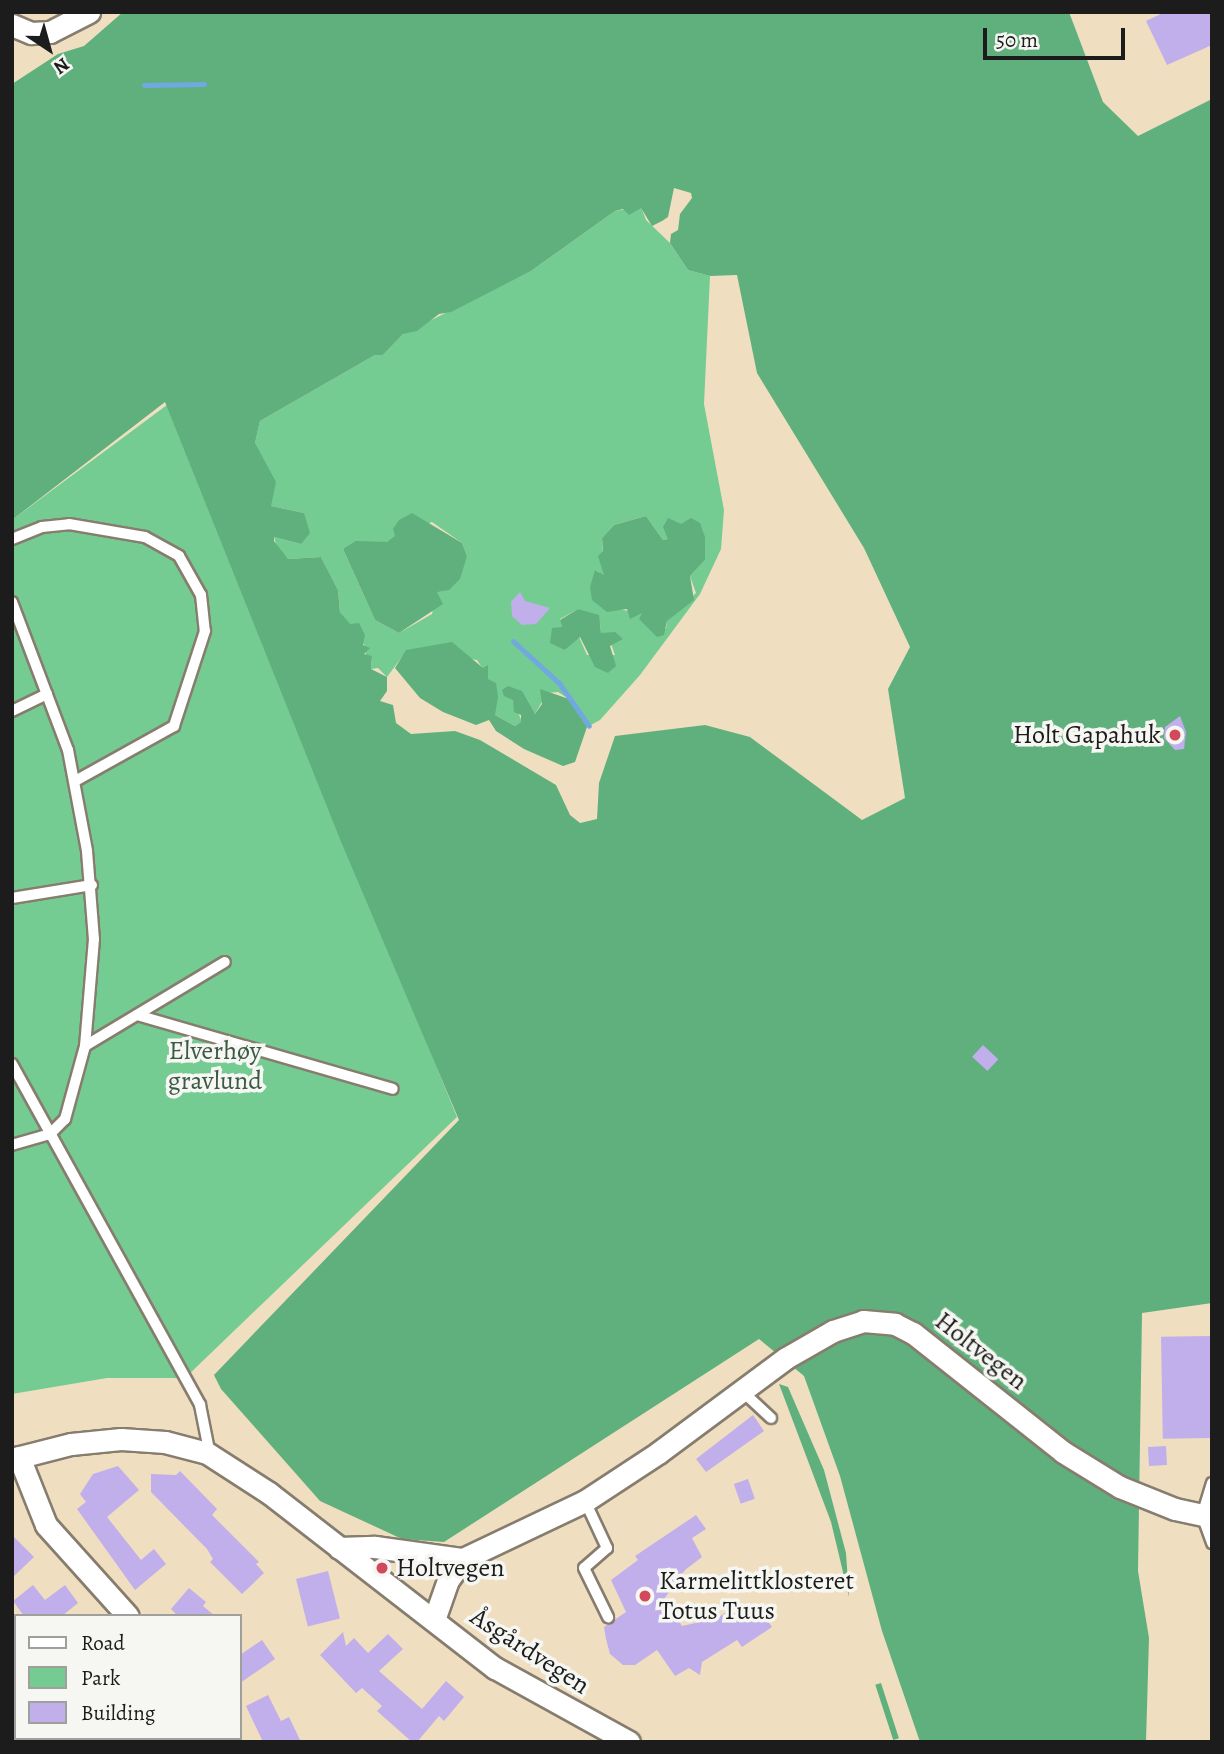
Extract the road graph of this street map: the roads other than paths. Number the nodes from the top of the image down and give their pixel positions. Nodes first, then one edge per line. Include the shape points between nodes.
1 (89, 12) edge
2 (12, 25) edge
3 (12, 539) edge
4 (12, 602) edge
5 (47, 694) junction
6 (12, 711) edge
7 (75, 781) junction
8 (92, 885) junction
9 (12, 898) edge
10 (225, 962) dead end
11 (137, 1015) junction
12 (85, 1046) junction
13 (12, 1064) edge
14 (393, 1089) dead end
15 (50, 1134) junction
16 (12, 1145) edge
17 (741, 1390) junction
18 (771, 1418) dead end
19 (210, 1455) junction
20 (16, 1458) edge
21 (1212, 1483) edge
22 (585, 1501) junction
23 (1207, 1516) edge
24 (1212, 1543) edge
25 (339, 1548) junction
26 (463, 1559) junction
27 (126, 1614) edge
28 (608, 1617) dead end
29 (434, 1620) junction
30 (629, 1742) edge

1 - 2 street via 50,32 31,33
3 - 7 lane via 42,527 69,524 145,537 179,556 201,595 205,631 174,726
4 - 5 lane
5 - 6 lane
5 - 7 lane
7 - 8 lane
8 - 9 lane
8 - 12 lane via 94,961
10 - 11 lane
11 - 12 lane
11 - 14 lane
12 - 15 lane via 69,1110 61,1127
13 - 15 lane
15 - 16 lane
15 - 19 lane via 200,1405
17 - 18 lane
17 - 22 street, Holtvegen
17 - 23 street, Holtvegen via 842,1327 863,1321 895,1324 937,1349 1032,1428 1093,1471 1152,1500
19 - 20 street via 165,1441 121,1438
19 - 25 street via 239,1471
20 - 27 street via 46,1525
21 - 23 lane
22 - 26 street, Holtvegen
22 - 28 lane via 607,1548 584,1568
23 - 24 lane
25 - 26 street via 375,1547
25 - 29 street, Åsgårdvegen
26 - 29 street via 448,1580
29 - 30 street, Åsgårdvegen via 507,1675

